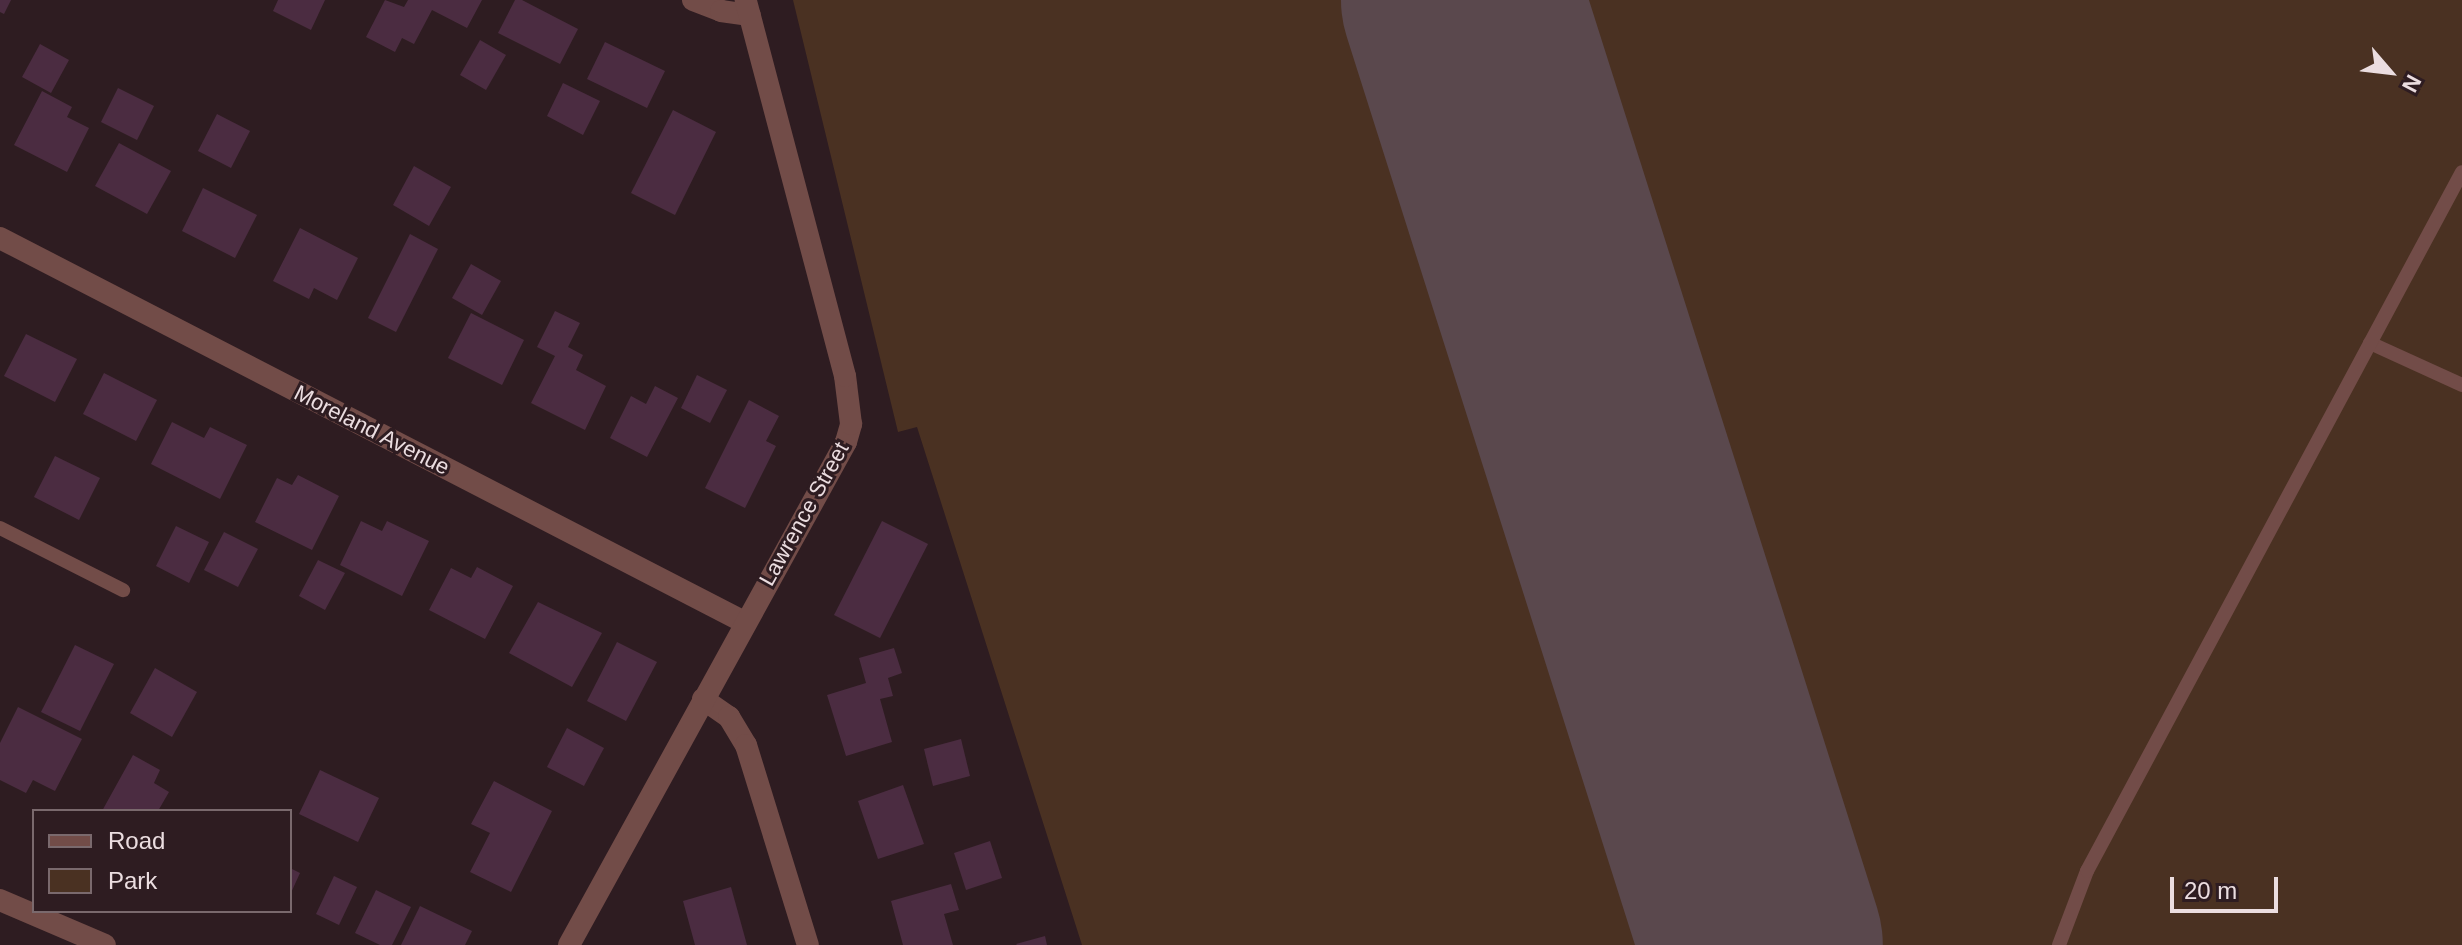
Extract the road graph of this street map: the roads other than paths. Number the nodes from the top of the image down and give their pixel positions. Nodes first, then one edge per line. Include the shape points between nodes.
1 (693, 0) edge
2 (748, 8) edge
3 (2462, 172) edge
4 (0, 238) edge
5 (2370, 343) junction
6 (2462, 385) edge
7 (0, 528) edge
8 (123, 590) dead end
9 (744, 622) junction
10 (703, 699) junction
11 (0, 900) edge
12 (55, 936) edge
13 (105, 945) edge
14 (569, 945) edge
15 (808, 945) edge
16 (2059, 945) edge

1 - 2 street via 721,11
2 - 9 street, Lawrence Street via 851,411 846,442
3 - 5 lane
4 - 9 street, Moreland Avenue
5 - 6 lane
5 - 16 lane via 2087,871
7 - 8 lane
9 - 10 street, Lawrence Street
10 - 14 street, Lawrence Street
10 - 15 street via 729,717 746,745
11 - 12 street
12 - 13 street

